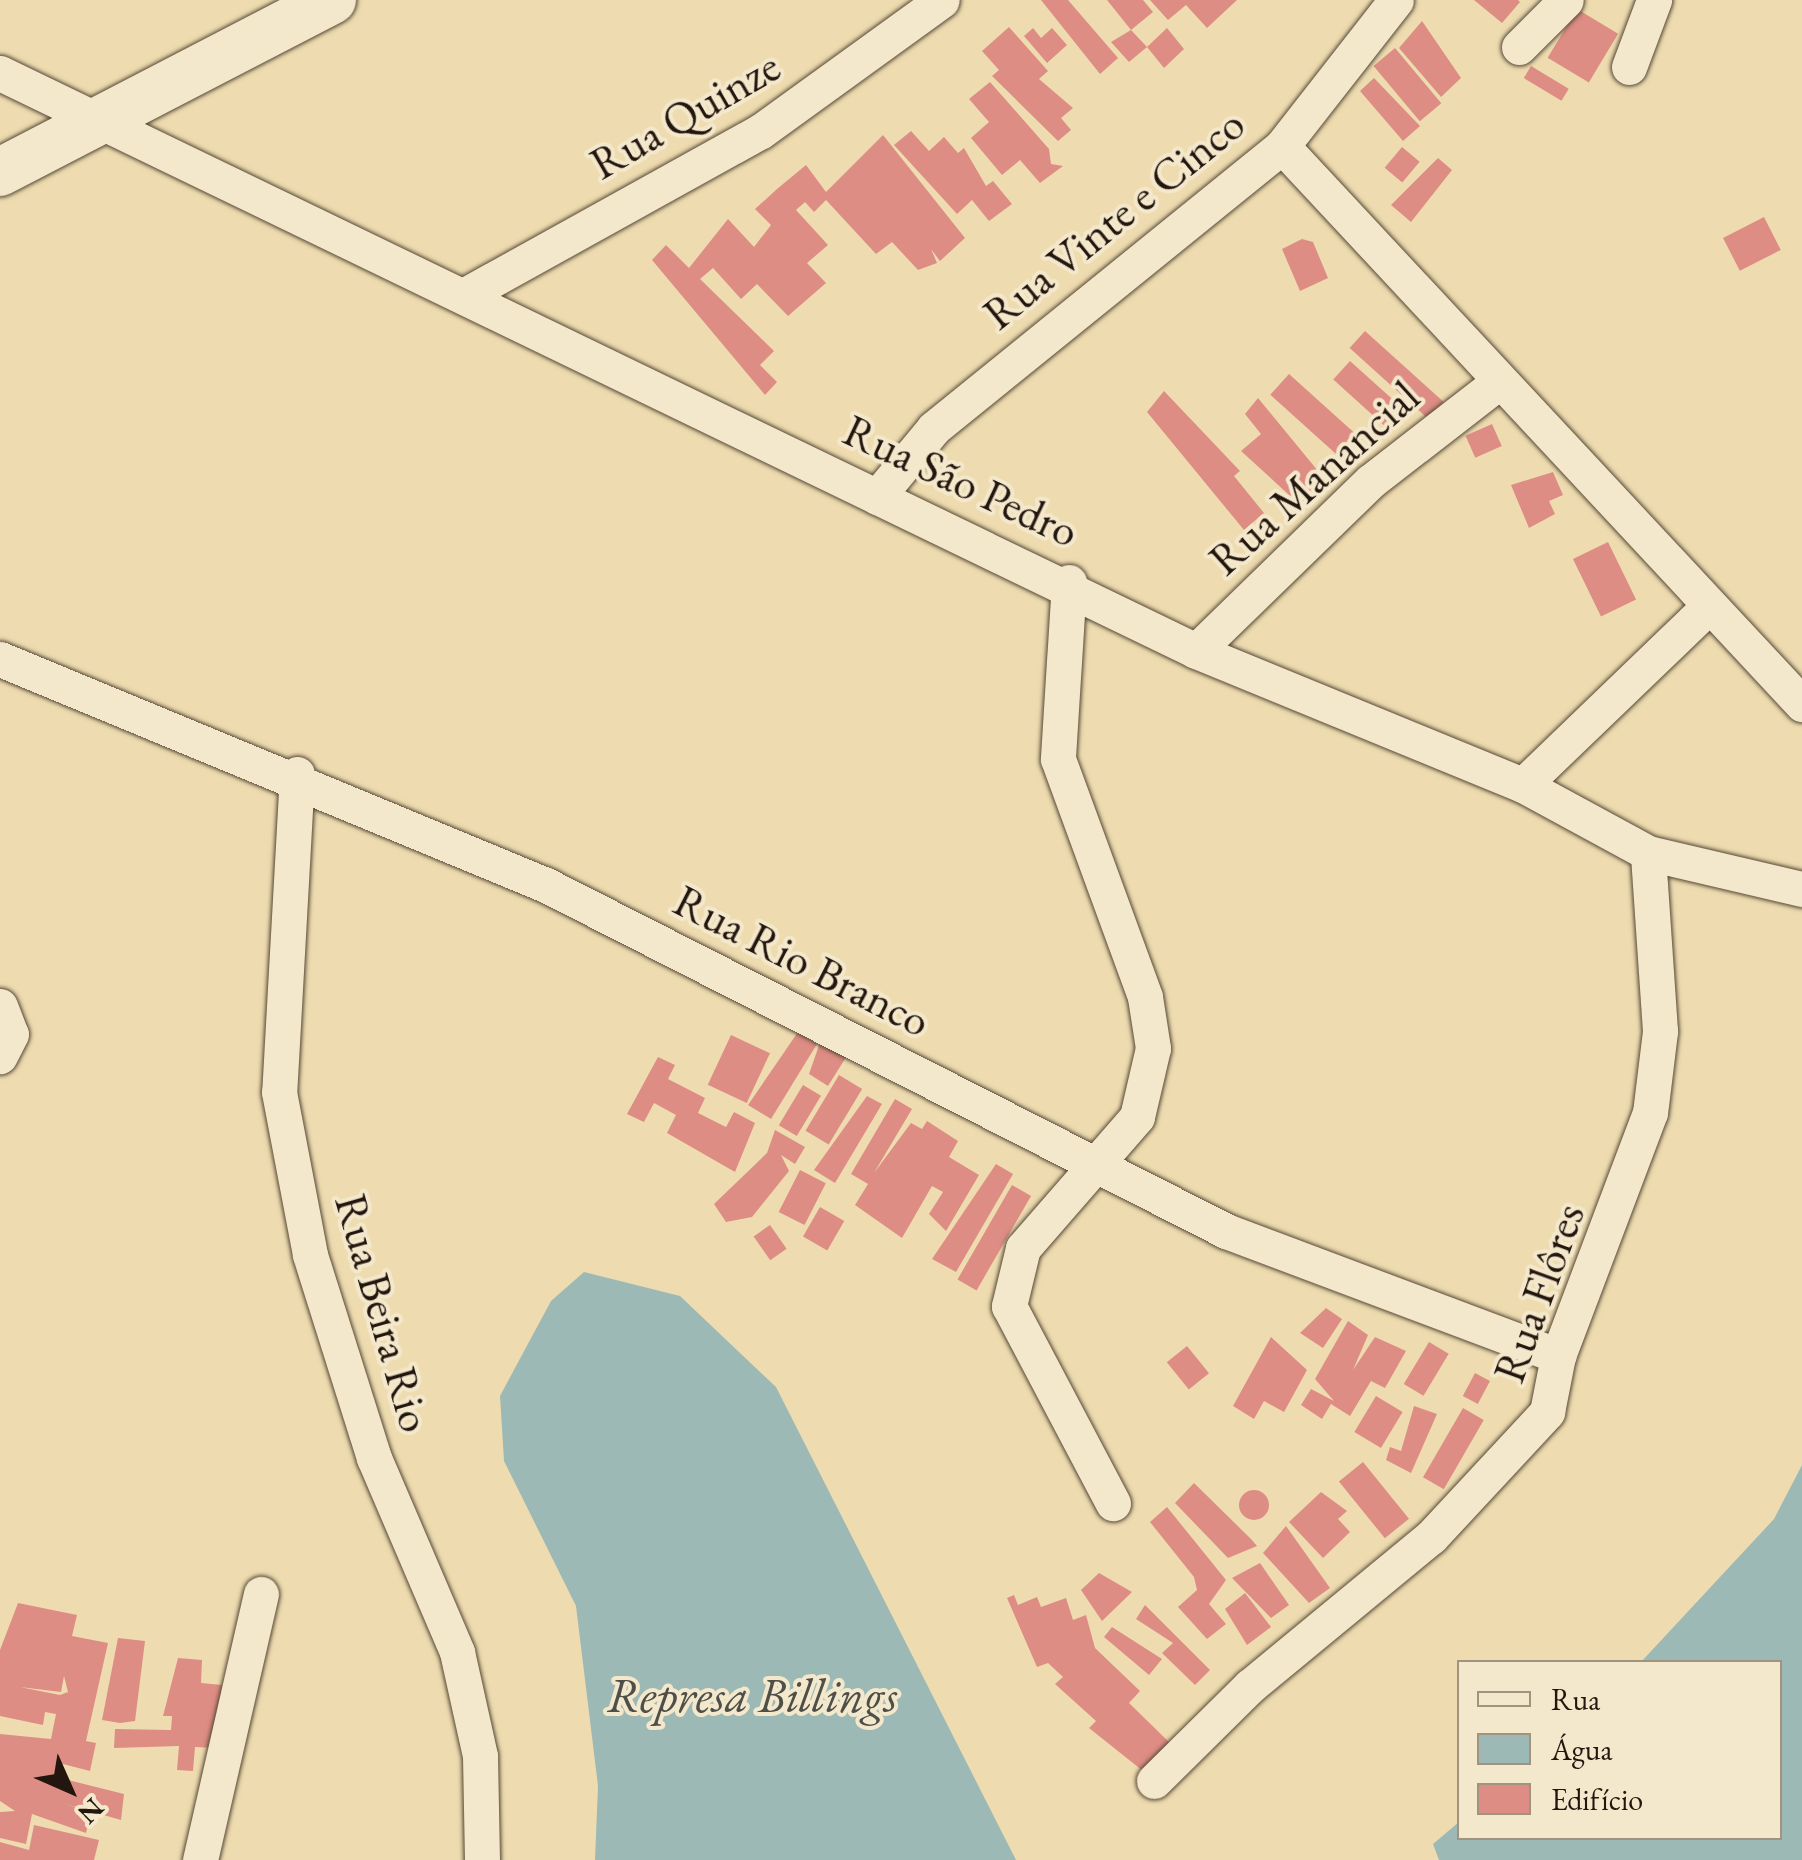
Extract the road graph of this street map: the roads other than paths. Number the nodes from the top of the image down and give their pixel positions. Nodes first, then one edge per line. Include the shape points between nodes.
1 (332, 0) edge
2 (942, 0) edge
3 (1396, 0) edge
4 (1566, 0) edge
5 (1654, 0) edge
6 (1519, 47) dead end
7 (1628, 68) dead end
8 (0, 73) edge
9 (93, 120) junction
10 (1282, 146) junction
11 (0, 172) edge
12 (465, 295) junction
13 (1500, 380) junction
14 (877, 497) junction
15 (1070, 582) junction
16 (1705, 610) junction
17 (1196, 650) junction
18 (0, 658) edge
19 (1802, 704) edge
20 (297, 774) junction
21 (1524, 785) junction
22 (1648, 852) junction
23 (1802, 889) edge
24 (0, 1006) edge
25 (0, 1056) edge
26 (1088, 1164) junction
27 (1558, 1356) junction
28 (1113, 1503) dead end
29 (261, 1594) dead end
30 (1154, 1781) dead end
31 (200, 1860) edge
32 (482, 1860) edge

1 - 9 street
2 - 12 street, Rua Quinze via 761,131
3 - 10 street, Rua Vinte e Cinco
4 - 6 street
5 - 7 street
8 - 9 street, Rua São Pedro
9 - 11 street
9 - 12 street, Rua São Pedro
10 - 13 street
10 - 14 street, Rua Vinte e Cinco via 934,428
12 - 14 street, Rua São Pedro
13 - 16 street
13 - 17 street, Rua Manancial via 1371,481
14 - 15 street, Rua São Pedro
15 - 17 street, Rua São Pedro
15 - 26 street via 1058,759 1145,996 1153,1048 1137,1117
16 - 19 street
16 - 21 street
17 - 21 street, Rua São Pedro
18 - 20 street, Rua Rio Branco
20 - 26 street, Rua Rio Branco via 546,885
20 - 32 street, Rua Beira Rio via 279,1092 310,1255 374,1458 457,1652 480,1756
21 - 22 street, Rua São Pedro
22 - 23 street, Rua São Pedro
22 - 27 street, Rua Flôres via 1660,1030 1650,1113
24 - 25 street via 11,1034
26 - 27 street, Rua Rio Branco via 1354,1283
26 - 28 street via 1023,1248 1009,1306
27 - 30 street, Rua Flôres via 1557,1393 1517,1449
29 - 31 street

